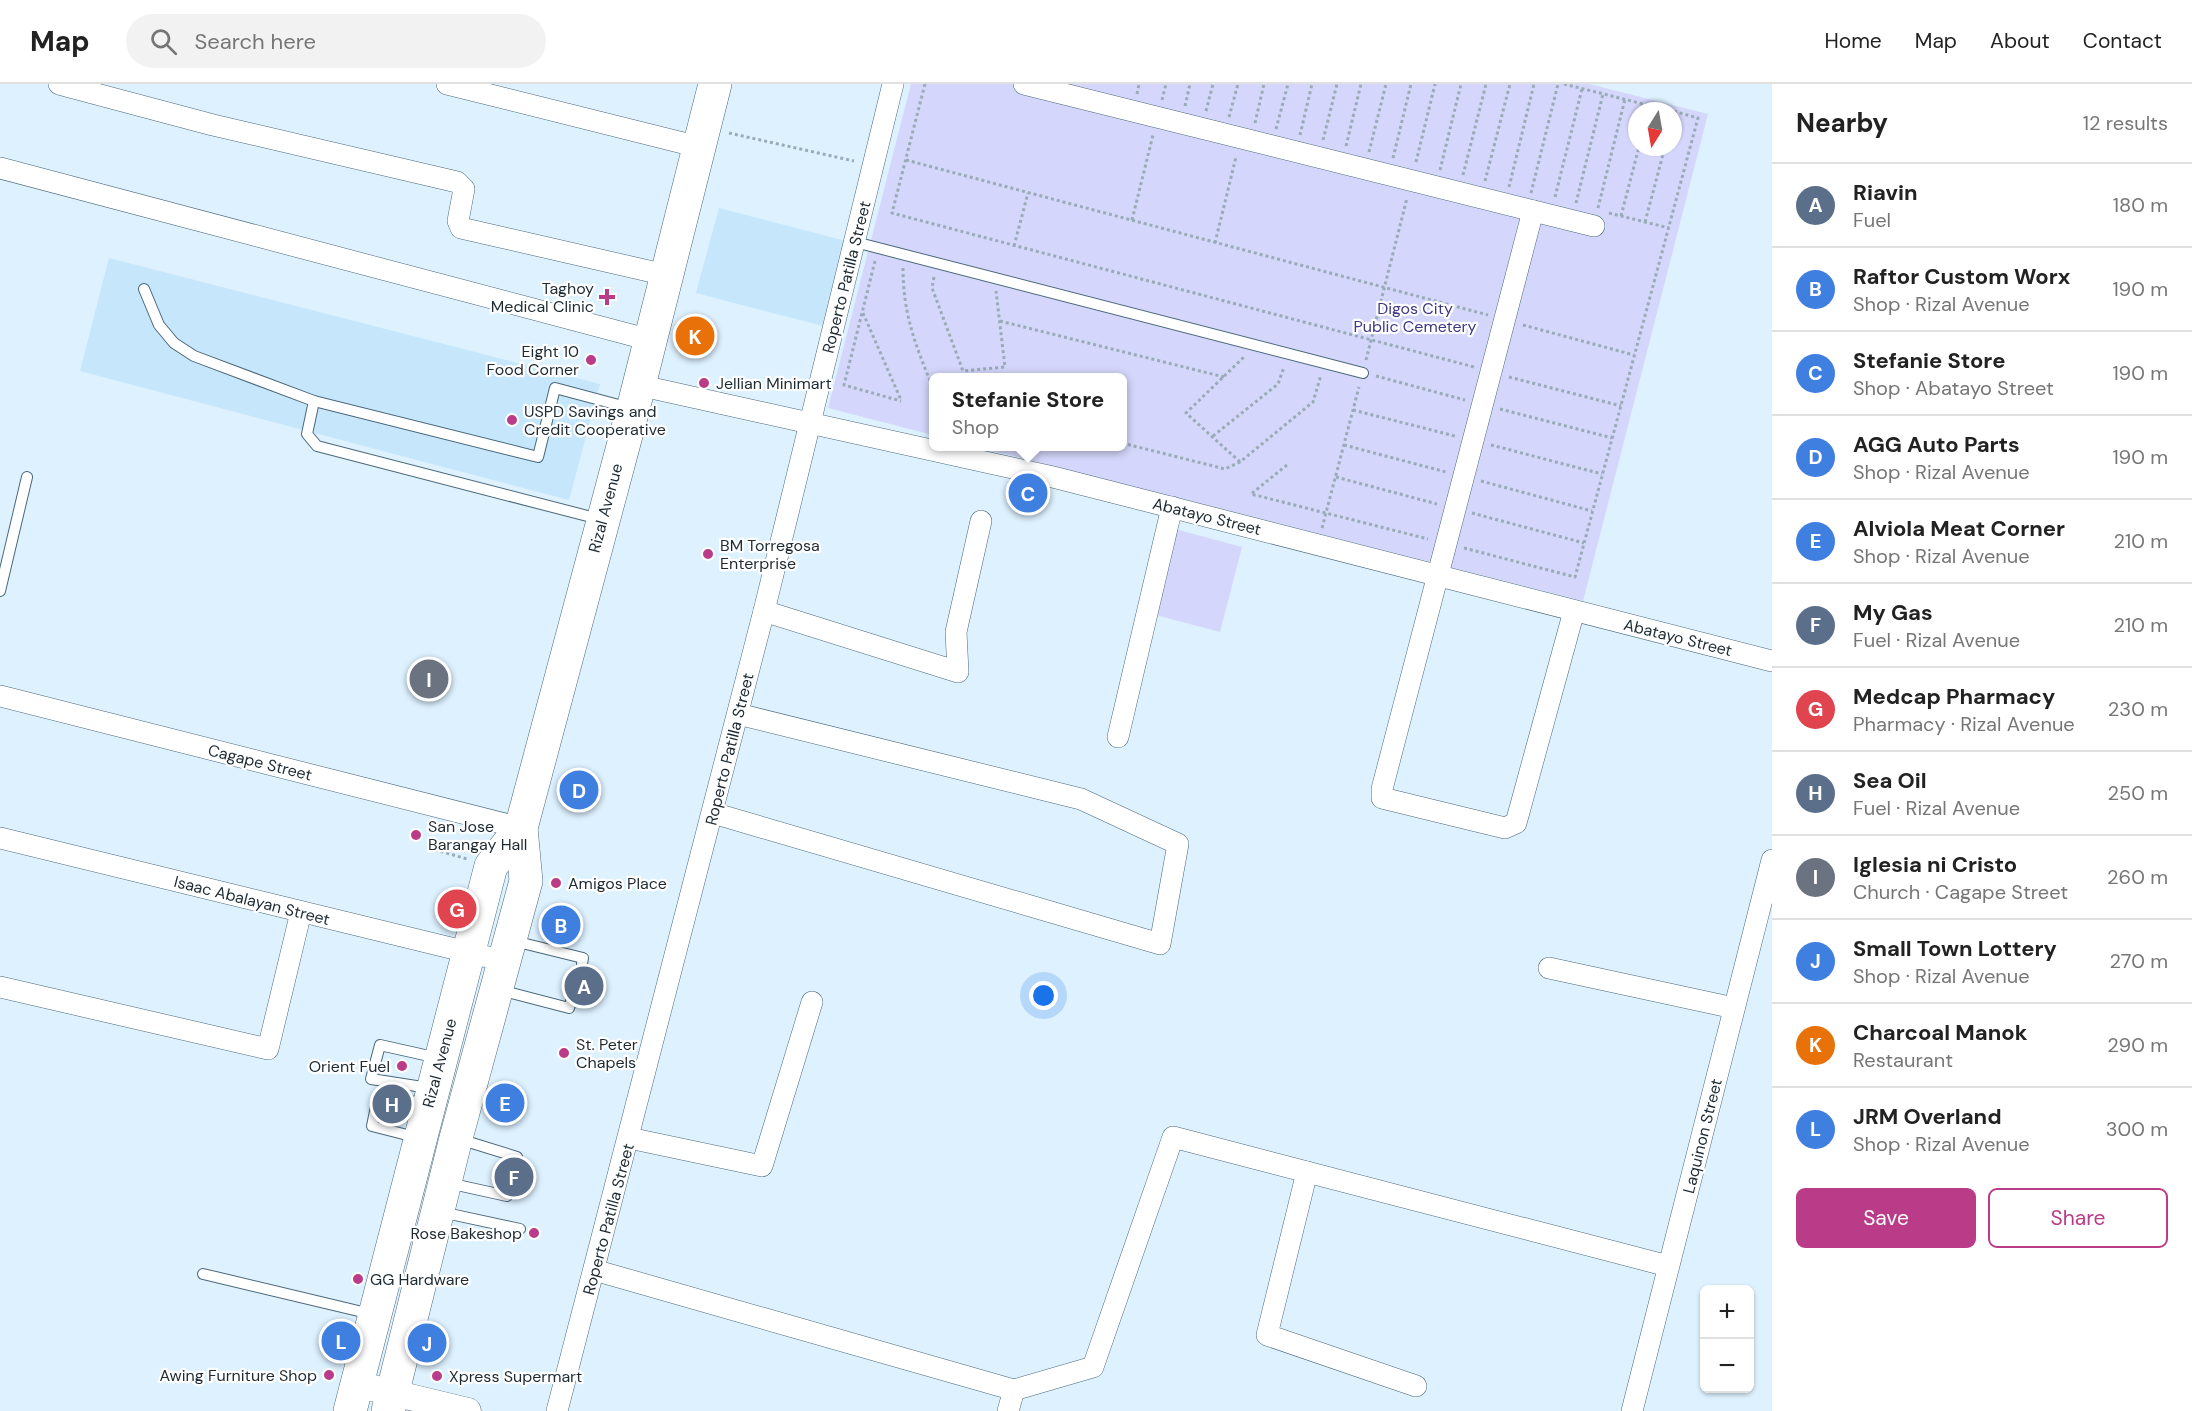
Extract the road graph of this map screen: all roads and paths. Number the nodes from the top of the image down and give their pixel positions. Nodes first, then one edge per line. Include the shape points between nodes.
1 (59, 84) edge
2 (447, 84) edge
3 (715, 84) edge
4 (893, 84) edge
5 (924, 84) edge
6 (1024, 84) edge
7 (1213, 84) edge
8 (1238, 84) edge
9 (1264, 84) edge
10 (1288, 84) edge
11 (1312, 84) edge
12 (1337, 84) edge
13 (1361, 84) edge
14 (1386, 84) edge
15 (1411, 84) edge
16 (1436, 84) edge
17 (1461, 84) edge
18 (1486, 84) edge
19 (1510, 84) edge
20 (1534, 84) edge
21 (1558, 84) edge
22 (1564, 84) edge
23 (1582, 88) junction
24 (1603, 94) junction
25 (1625, 99) junction
26 (1638, 102) edge
27 (1682, 114) edge
28 (1158, 117) junction
29 (1202, 128) junction
30 (701, 137) junction
31 (1239, 138) junction
32 (1272, 146) junction
33 (1295, 152) junction
34 (1637, 156) edge
35 (1663, 156) edge
36 (1318, 157) junction
37 (905, 160) junction
38 (1341, 163) junction
39 (874, 164) junction
40 (0, 168) edge
41 (1365, 169) junction
42 (1388, 175) junction
43 (1411, 181) junction
44 (1435, 187) junction
45 (1028, 193) junction
46 (1459, 193) junction
47 (1481, 198) junction
48 (1504, 204) junction
49 (1537, 212) junction
50 (1621, 216) junction
51 (1132, 220) junction
52 (1571, 221) junction
53 (1645, 222) junction
54 (1593, 226) dead end
55 (1669, 228) junction
56 (855, 242) junction
57 (1215, 243) junction
58 (1014, 246) junction
59 (878, 248) junction
60 (903, 254) junction
61 (936, 263) junction
62 (666, 275) junction
63 (994, 278) junction
64 (1384, 288) junction
65 (144, 290) dead end
66 (863, 311) junction
67 (1504, 320) junction
68 (1000, 321) junction
69 (650, 340) junction
70 (1371, 340) junction
71 (1256, 345) junction
72 (1290, 354) junction
73 (1634, 354) junction
74 (1325, 363) junction
75 (1491, 372) junction
76 (1363, 373) junction
77 (1224, 377) junction
78 (929, 380) edge
79 (636, 397) junction
80 (314, 401) junction
81 (1621, 406) junction
82 (811, 423) junction
83 (1212, 437) junction
84 (1127, 444) edge
85 (929, 449) edge
86 (938, 451) edge
87 (1240, 462) junction
88 (1287, 465) dead end
89 (27, 477) dead end
90 (1172, 507) junction
91 (1326, 513) junction
92 (602, 519) junction
93 (981, 521) dead end
94 (1447, 543) junction
95 (1317, 545) junction
96 (1438, 576) junction
97 (0, 591) edge
98 (765, 611) junction
99 (1574, 611) junction
100 (1772, 661) edge
101 (0, 696) edge
102 (738, 714) junction
103 (1118, 736) dead end
104 (712, 813) junction
105 (521, 828) junction
106 (0, 838) edge
107 (429, 848) dead end
108 (1772, 860) edge
109 (477, 861) dead end
110 (302, 912) junction
111 (469, 951) junction
112 (504, 963) junction
113 (582, 964) dead end
114 (1549, 968) dead end
115 (0, 987) edge
116 (572, 999) dead end
117 (812, 1002) dead end
118 (1734, 1008) junction
119 (435, 1115) junction
120 (629, 1138) junction
121 (1307, 1172) junction
122 (442, 1197) junction
123 (520, 1229) dead end
124 (1668, 1266) junction
125 (594, 1270) junction
126 (202, 1274) dead end
127 (374, 1314) junction
128 (1416, 1386) dead end
129 (1014, 1390) junction
130 (353, 1397) edge
131 (390, 1402) edge
132 (468, 1411) edge
133 (557, 1411) edge
134 (1008, 1411) edge
135 (1632, 1411) edge

1 - 62 street via 202,123 457,182 464,189 458,222 461,228
2 - 30 street
3 - 30 main road, Rizal Avenue
4 - 39 street, Roperto Patilla Street
5 - 37 path
6 - 28 street
7 - 29 path
8 - 31 path
9 - 31 path
10 - 32 path
11 - 33 path
12 - 36 path
13 - 38 path
14 - 41 path
15 - 42 path
16 - 43 path
17 - 44 path
18 - 46 path
19 - 47 path
20 - 48 path
21 - 49 path
22 - 23 path
23 - 24 path
23 - 49 path
24 - 25 path
24 - 52 path
25 - 26 path
25 - 50 path via 1598,210
27 - 55 path via 1698,118
28 - 29 street
28 - 51 path
29 - 31 street
30 - 39 path
30 - 62 main road, Rizal Avenue
31 - 32 street
31 - 57 path
32 - 33 street
33 - 36 street
34 - 50 path
35 - 53 path
36 - 38 street
37 - 45 path
37 - 58 path via 892,213
38 - 41 street
39 - 56 street, Roperto Patilla Street
40 - 69 street
41 - 42 street
42 - 43 street
43 - 44 street
43 - 64 path
44 - 46 street
45 - 51 path
45 - 58 path
46 - 47 street
47 - 48 street
48 - 49 street
49 - 52 street
49 - 67 street
50 - 53 path
51 - 57 path
52 - 54 street
53 - 55 path
55 - 73 path
56 - 59 lane
56 - 82 street, Roperto Patilla Street
57 - 64 path
58 - 70 path
59 - 60 lane
59 - 66 path
60 - 61 lane
60 - 78 path via 903,300 913,341
61 - 63 lane
61 - 68 path via 932,288 963,371 1005,367
62 - 69 main road, Rizal Avenue
63 - 68 path
63 - 71 lane
64 - 67 path
64 - 70 path
65 - 80 lane via 159,325 174,343 194,356
66 - 66 path via 880,351 901,400 844,385
67 - 73 path
67 - 75 street
68 - 77 path
69 - 79 main road, Rizal Avenue
70 - 75 path
70 - 76 path
71 - 72 lane
71 - 77 path
72 - 74 lane
72 - 83 path via 1278,384
73 - 81 path
74 - 76 lane
74 - 87 path via 1313,402
75 - 81 path
75 - 94 street
76 - 91 path
77 - 83 path via 1186,413
79 - 80 lane via 555,388 538,457
79 - 82 street, Abatayo Street
79 - 92 main road, Rizal Avenue
80 - 92 lane via 307,434 317,446
81 - 94 path via 1575,577
82 - 85 street, Abatayo Street
82 - 98 street, Roperto Patilla Street
83 - 87 path
84 - 87 path via 1225,469
86 - 90 street, Abatayo Street
88 - 91 path via 1251,494
89 - 97 lane
90 - 95 street, Abatayo Street
90 - 103 street
91 - 94 path
91 - 95 path
92 - 105 main road, Rizal Avenue
93 - 98 street via 956,633 958,672
94 - 96 street
95 - 96 street, Abatayo Street
96 - 99 street, Abatayo Street
96 - 99 street via 1382,798 1505,828 1516,823
98 - 102 street, Roperto Patilla Street
99 - 100 street, Abatayo Street
101 - 105 street, Cagape Street
102 - 104 street, Roperto Patilla Street
102 - 104 street via 1081,799 1178,844 1160,944
104 - 120 street, Roperto Patilla Street
105 - 111 main road, Rizal Avenue via 491,866
105 - 112 main road, Rizal Avenue via 526,881
106 - 110 street, Isaac Abalayan Street
107 - 109 path
108 - 118 street, Laquinon Street
110 - 111 street, Isaac Abalayan Street
110 - 115 street via 268,1050
111 - 112 street, Isaac Abalayan Street
111 - 119 main road, Rizal Avenue
112 - 113 lane via 583,958
112 - 116 lane via 569,1008
112 - 119 main road, Rizal Avenue
114 - 118 street
117 - 120 street via 762,1166
118 - 124 street, Laquinon Street
119 - 119 lane via 372,1079 380,1045
119 - 122 main road, Rizal Avenue
119 - 122 lane via 517,1156 507,1196
119 - 127 main road, Rizal Avenue
120 - 125 street, Roperto Patilla Street
121 - 124 street
121 - 128 street via 1267,1335
121 - 129 street via 1173,1137 1093,1367
122 - 123 lane
122 - 131 main road, Rizal Avenue
124 - 135 street, Laquinon Street
125 - 129 street
125 - 133 street, Roperto Patilla Street
126 - 127 lane
127 - 130 main road, Rizal Avenue
129 - 134 street
130 - 131 street
131 - 132 street

